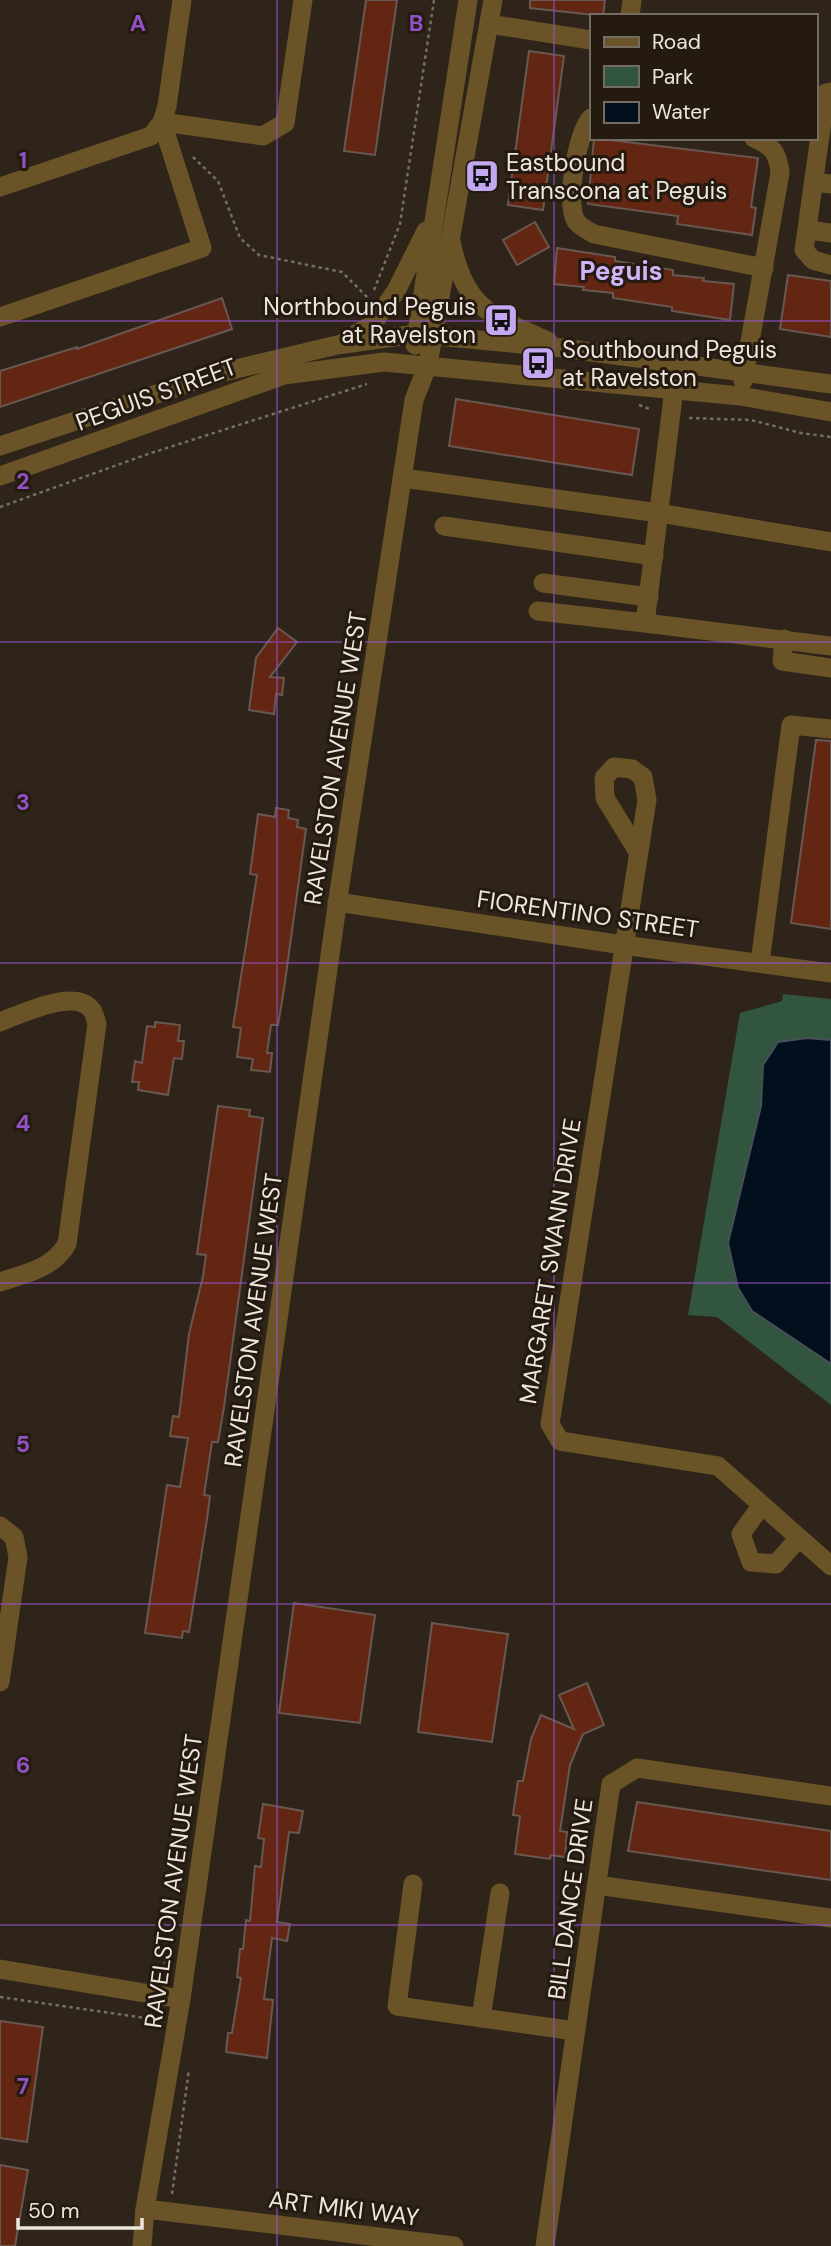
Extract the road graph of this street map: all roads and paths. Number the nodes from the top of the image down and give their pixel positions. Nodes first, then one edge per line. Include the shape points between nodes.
1 (182, 0) edge
2 (303, 0) edge
3 (434, 0) edge
4 (468, 0) edge
5 (493, 0) edge
6 (489, 24) junction
7 (590, 40) edge
8 (831, 92) edge
9 (590, 120) edge
10 (162, 122) junction
11 (826, 138) edge
12 (758, 140) edge
13 (190, 154) dead end
14 (822, 183) edge
15 (0, 187) edge
16 (436, 211) junction
17 (808, 230) junction
18 (831, 233) edge
19 (450, 234) junction
20 (831, 265) edge
21 (764, 268) junction
22 (370, 300) junction
23 (377, 305) dead end
24 (0, 317) edge
25 (424, 334) junction
26 (337, 345) junction
27 (562, 348) junction
28 (420, 363) junction
29 (745, 371) junction
30 (372, 382) dead end
31 (831, 384) edge
32 (674, 389) junction
33 (740, 396) junction
34 (629, 402) dead end
35 (831, 412) edge
36 (671, 415) junction
37 (831, 437) edge
38 (0, 446) edge
39 (0, 476) edge
40 (403, 478) junction
41 (0, 507) edge
42 (659, 513) junction
43 (444, 526) dead end
44 (831, 542) edge
45 (654, 556) junction
46 (543, 583) dead end
47 (649, 597) junction
48 (538, 611) dead end
49 (645, 623) junction
50 (784, 639) junction
51 (831, 646) edge
52 (831, 668) edge
53 (831, 729) edge
54 (637, 850) dead end
55 (337, 902) junction
56 (623, 945) junction
57 (760, 963) junction
58 (831, 973) edge
59 (0, 1022) edge
60 (0, 1282) edge
61 (761, 1506) junction
62 (0, 1526) edge
63 (798, 1539) junction
64 (831, 1566) edge
65 (0, 1682) edge
66 (831, 1796) edge
67 (413, 1884) dead end
68 (597, 1885) junction
69 (499, 1893) dead end
70 (831, 1918) edge
71 (0, 1969) edge
72 (0, 1997) edge
73 (181, 1999) junction
74 (481, 2018) junction
75 (177, 2023) junction
76 (575, 2031) junction
77 (189, 2065) dead end
78 (145, 2208) junction
79 (170, 2212) junction
80 (412, 2243) edge
81 (142, 2246) edge
82 (454, 2246) edge
83 (545, 2246) edge

1 - 10 street
2 - 10 street via 285,123 263,136
3 - 22 path via 400,224
4 - 16 street
5 - 6 street
6 - 7 street
6 - 19 street
8 - 11 street via 826,93
9 - 21 street via 580,135 571,205 577,223 594,234
10 - 15 street via 151,136 139,141
10 - 24 street via 202,248
11 - 14 street
12 - 21 street via 772,146 780,173
13 - 22 path via 218,181 240,238 258,255 342,272
14 - 17 street
16 - 25 street
16 - 26 street via 397,291 372,325
17 - 18 street
17 - 20 street via 804,250 813,260
19 - 25 street
19 - 27 street via 458,271 473,300 510,324
21 - 29 street
22 - 23 path
25 - 26 street, PEGUIS STREET
25 - 27 street, PEGUIS STREET
25 - 28 street, RAVELSTON AVENUE WEST
26 - 38 street, PEGUIS STREET via 223,372
27 - 29 street, PEGUIS STREET
28 - 32 street, PEGUIS STREET
28 - 39 street, PEGUIS STREET via 384,362 284,375
28 - 40 street, RAVELSTON AVENUE WEST
29 - 31 street, PEGUIS STREET
29 - 33 street
30 - 41 path
32 - 33 street, PEGUIS STREET
32 - 36 street
33 - 35 street, PEGUIS STREET
34 - 36 path
36 - 37 path via 751,420
36 - 42 street
40 - 42 street
40 - 55 street, RAVELSTON AVENUE WEST
42 - 44 street
42 - 45 street
43 - 45 street
45 - 47 street
46 - 47 street
47 - 49 street
48 - 49 street
49 - 50 street
50 - 51 street
50 - 52 street via 782,661
53 - 57 street via 791,725
54 - 56 street
55 - 56 street, FIORENTINO STREET
55 - 73 street, RAVELSTON AVENUE WEST
56 - 57 street, FIORENTINO STREET
56 - 61 street, MARGARET SWANN DRIVE via 550,1424 560,1441 718,1466
57 - 58 street, FIORENTINO STREET
59 - 60 street via 77,1000 91,1008 97,1024 67,1244 44,1268
61 - 63 street, MARGARET SWANN DRIVE
61 - 63 street via 741,1534 751,1562 776,1564
62 - 65 street via 14,1537 18,1557
63 - 64 street, MARGARET SWANN DRIVE
66 - 68 street, BILL DANCE DRIVE via 637,1768 611,1784
67 - 74 street via 397,2006
68 - 70 street
68 - 76 street, BILL DANCE DRIVE
69 - 74 street
71 - 73 street
72 - 75 path
73 - 75 street, RAVELSTON AVENUE WEST
74 - 76 street
75 - 78 street, RAVELSTON AVENUE WEST
76 - 83 street, BILL DANCE DRIVE
77 - 79 path
78 - 79 street, ART MIKI WAY
78 - 81 street, RAVELSTON AVENUE WEST
79 - 80 street, ART MIKI WAY
80 - 82 street, ART MIKI WAY

